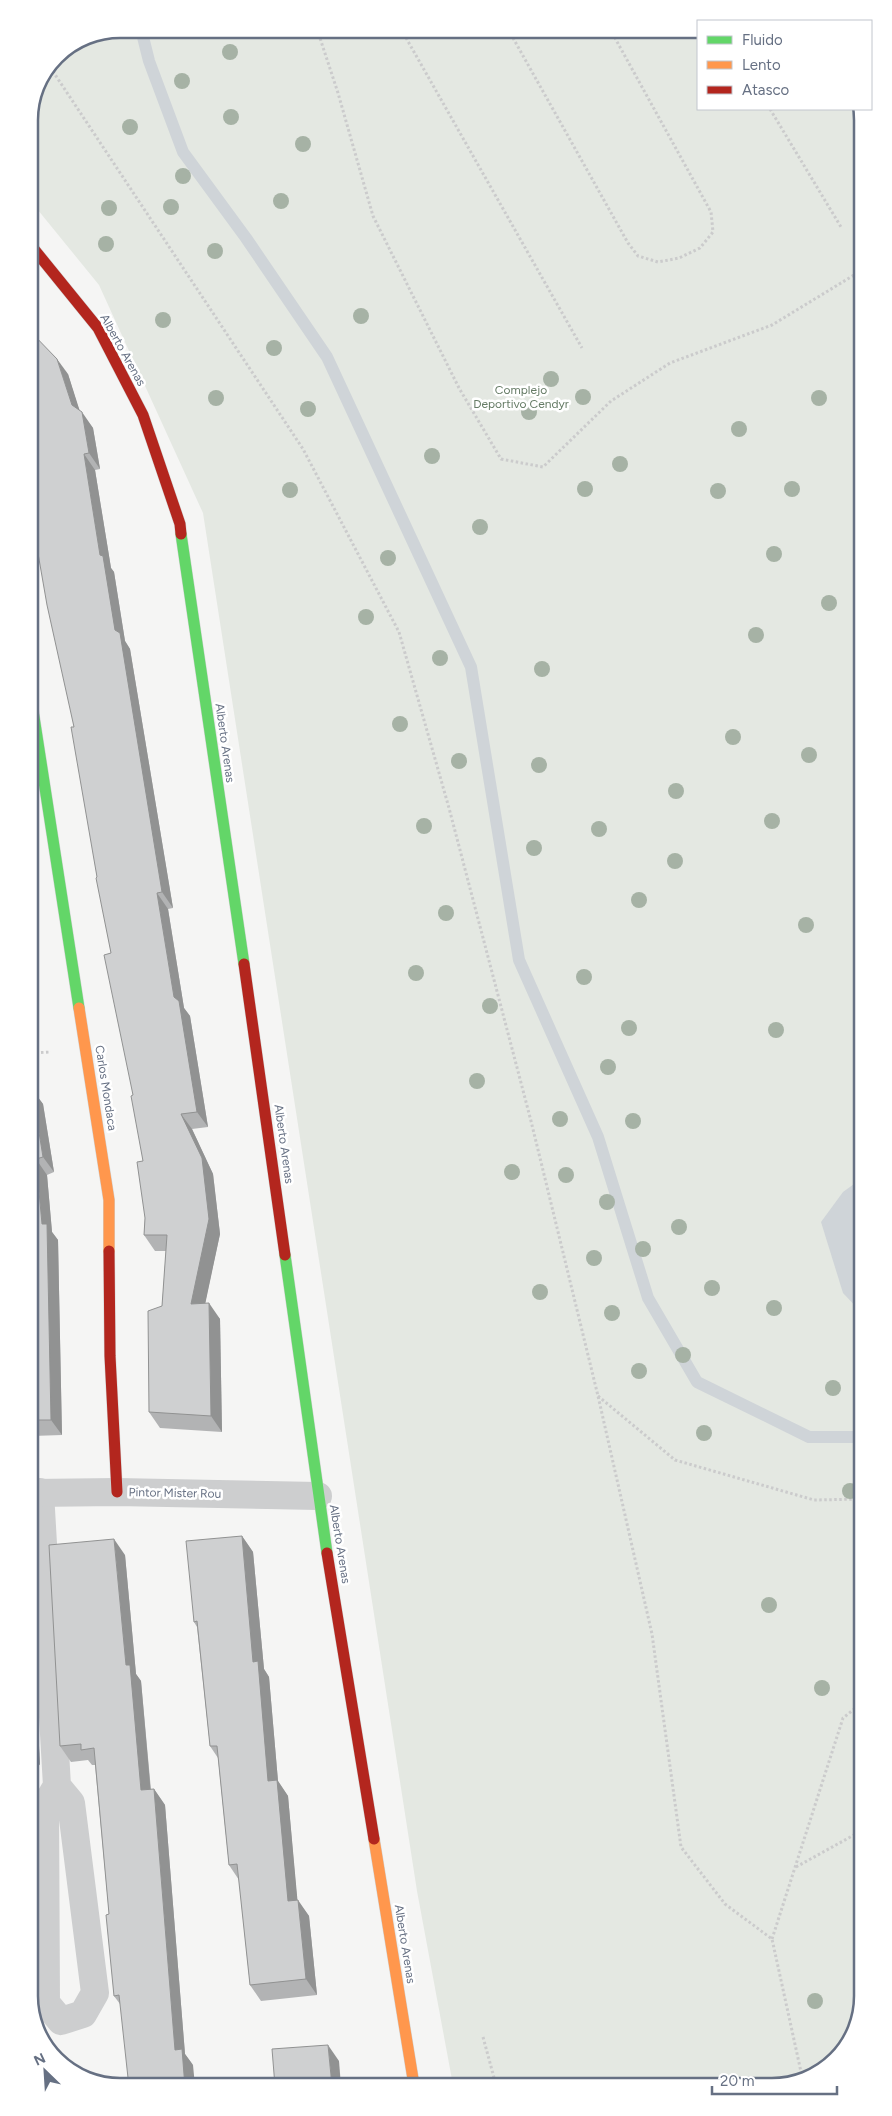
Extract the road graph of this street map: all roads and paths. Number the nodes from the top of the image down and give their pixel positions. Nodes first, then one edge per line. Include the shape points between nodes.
1 (320, 38) edge
2 (407, 38) edge
3 (513, 38) edge
4 (615, 38) edge
5 (53, 71) edge
6 (771, 110) edge
7 (841, 227) dead end
8 (38, 254) edge
9 (854, 275) edge
10 (582, 348) dead end
11 (38, 743) edge
12 (598, 1396) junction
13 (38, 1492) edge
14 (117, 1492) junction
15 (318, 1496) junction
16 (854, 1499) edge
17 (38, 1519) edge
18 (854, 1709) edge
19 (58, 1786) junction
20 (854, 1835) edge
21 (795, 1867) junction
22 (772, 1938) junction
23 (483, 2037) dead end
24 (800, 2073) edge
25 (413, 2078) edge
26 (494, 2078) edge

1 - 9 path via 373,216 460,388 501,459 543,467 612,401 670,363 772,325
2 - 10 path
3 - 4 path via 628,243 638,256 658,262 679,258 700,248 713,232 711,212
5 - 12 path via 303,449 399,632 531,1121
6 - 7 path
8 - 15 street, Alberto Arenas via 98,328 143,415 180,524
11 - 14 street, Carlos Mondaca via 109,1200 110,1356
12 - 16 path via 674,1460 814,1500
12 - 22 path via 652,1634 681,1847 726,1904
13 - 14 street, Pintor Mister Rou
14 - 15 street, Pintor Mister Rou
15 - 25 street, Alberto Arenas
17 - 19 street
18 - 21 path via 843,1718
19 - 19 street via 71,1803 94,1993 83,2014 61,2021 46,2003 45,1806
20 - 21 path
21 - 22 path
22 - 24 path
23 - 26 path

